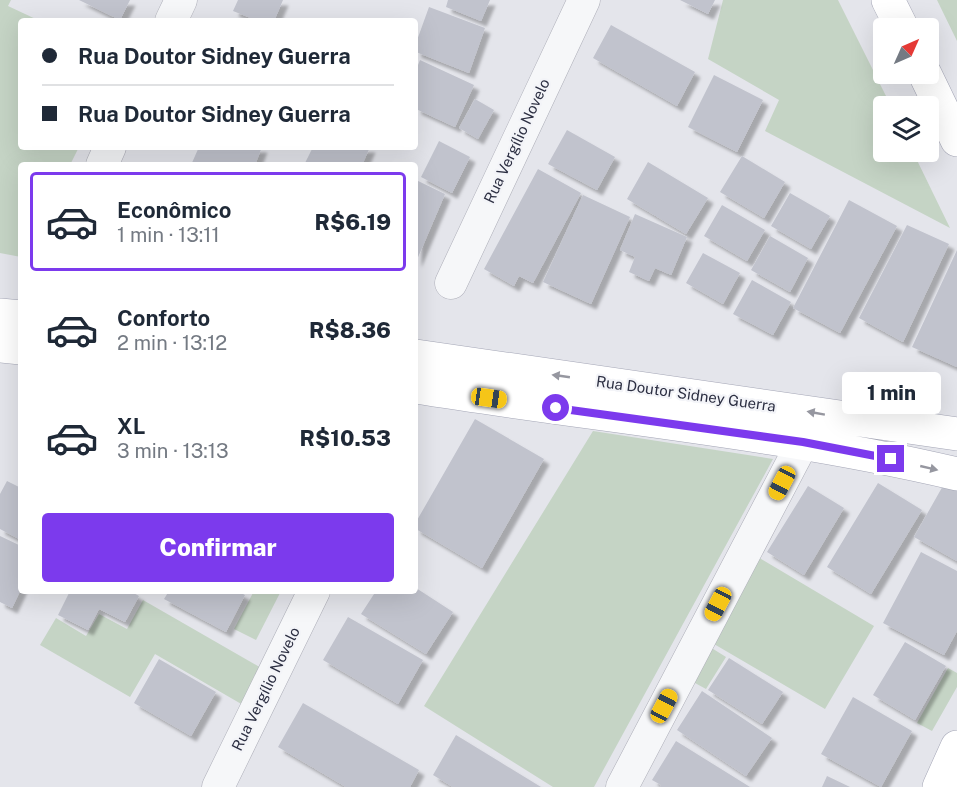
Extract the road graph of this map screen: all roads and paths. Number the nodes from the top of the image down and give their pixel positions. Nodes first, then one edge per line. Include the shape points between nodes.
1 (181, 0) edge
2 (584, 0) edge
3 (888, 0) edge
4 (172, 18) edge
5 (897, 18) edge
6 (930, 84) edge
7 (956, 131) edge
8 (451, 283) dead end
9 (0, 315) edge
10 (15, 338) edge
11 (418, 356) edge
12 (418, 387) edge
13 (957, 434) edge
14 (803, 442) junction
15 (957, 474) edge
16 (313, 594) edge
17 (957, 747) edge
18 (218, 787) edge
19 (621, 787) edge
20 (939, 787) edge

1 - 4 street
2 - 8 street, Rua Vergílio Novelo
3 - 5 main road
6 - 7 main road
9 - 10 main road
13 -> 11 main road, Rua Doutor Sidney Guerra
12 - 14 main road, Rua Doutor Sidney Guerra
14 -> 15 main road, Rua Doutor Sidney Guerra
14 - 19 street
16 - 18 street, Rua Vergílio Novelo
17 - 20 main road

